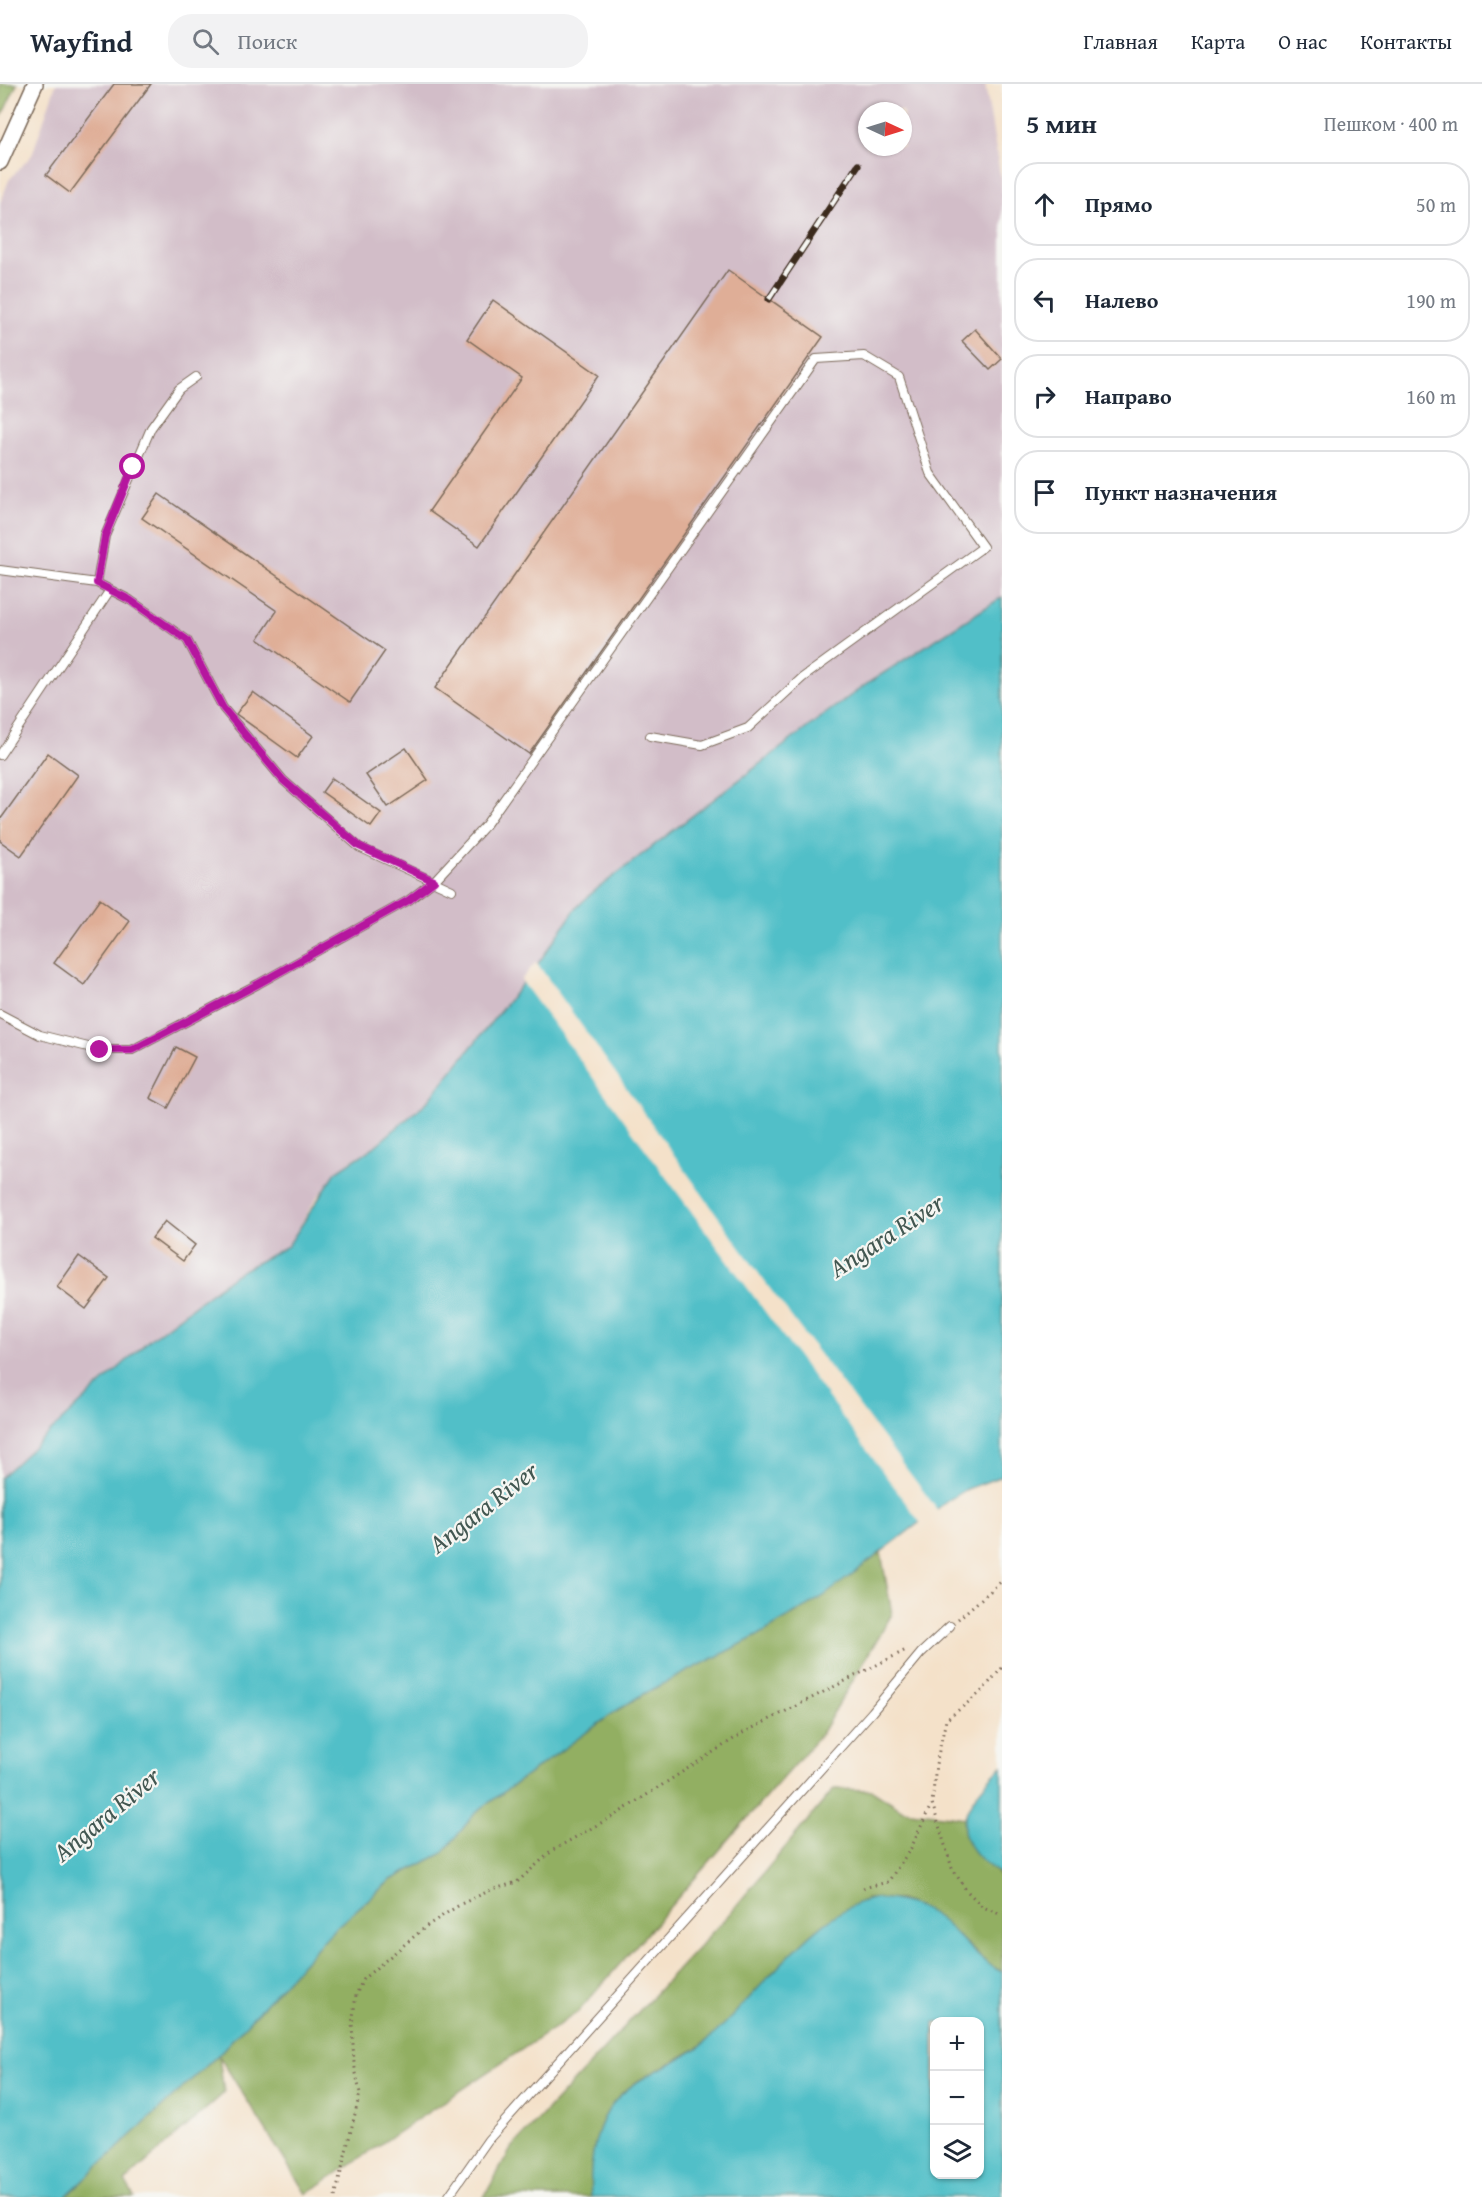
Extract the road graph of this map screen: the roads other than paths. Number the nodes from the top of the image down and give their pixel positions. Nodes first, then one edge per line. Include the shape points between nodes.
1 (35, 84) edge
2 (0, 162) edge
3 (196, 377) dead end
4 (0, 570) edge
5 (97, 583) junction
6 (110, 590) junction
7 (650, 736) dead end
8 (0, 755) edge
9 (434, 881) junction
10 (452, 890) dead end
11 (0, 1014) edge
12 (950, 1626) road end
13 (448, 2197) edge

1 - 2 street
3 - 5 lane via 179,388 137,457 105,536
4 - 5 lane
5 - 6 lane
6 - 8 lane
6 - 9 lane via 187,640 223,708 283,780 359,846
7 - 9 lane via 702,745 748,728 802,678 983,547 930,473 899,377 864,356 816,359 534,760 485,826
9 - 10 lane
9 - 11 lane via 379,917 132,1050 100,1050 40,1035
12 - 13 lane via 921,1653 488,2140

